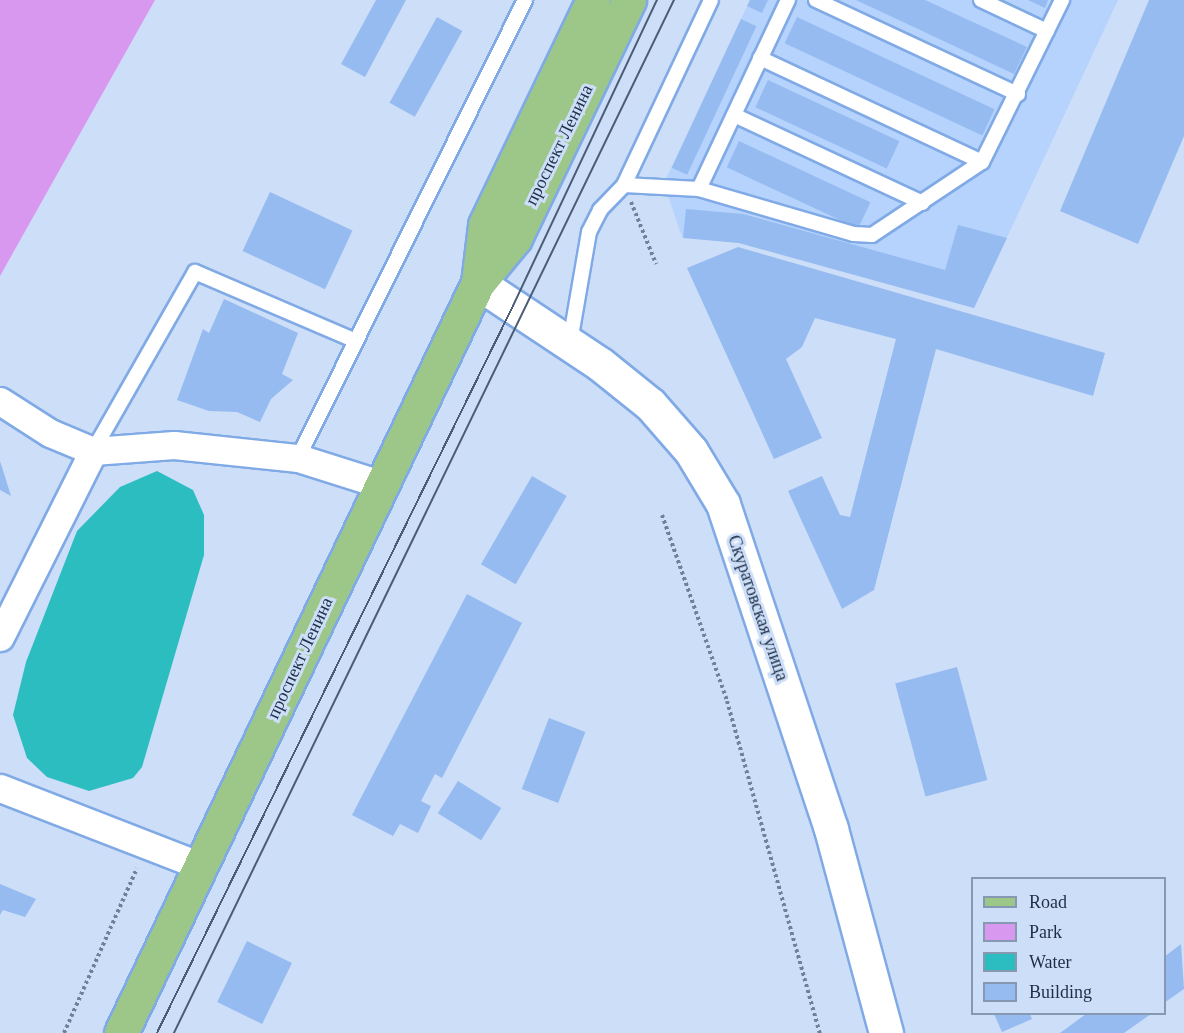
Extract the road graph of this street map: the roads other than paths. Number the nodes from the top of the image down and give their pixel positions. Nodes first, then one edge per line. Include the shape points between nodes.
1 (525, 0) edge
2 (593, 0) edge
3 (629, 0) edge
4 (711, 0) edge
5 (788, 0) edge
6 (816, 0) edge
7 (981, 0) edge
8 (1062, 0) edge
9 (1047, 31) junction
10 (760, 58) junction
11 (1018, 94) junction
12 (734, 115) junction
13 (982, 162) junction
14 (624, 184) junction
15 (699, 189) junction
16 (923, 203) junction
17 (478, 283) junction
18 (354, 340) junction
19 (570, 344) junction
20 (0, 401) edge
21 (93, 451) junction
22 (298, 458) junction
23 (383, 485) junction
24 (0, 637) edge
25 (0, 788) edge
26 (201, 867) junction
27 (121, 1033) edge
28 (886, 1033) edge

1 - 18 lane
2 - 17 main road, проспект Ленина via 485,225
3 - 17 main road, проспект Ленина via 515,238
4 - 14 lane
5 - 10 lane
6 - 11 lane
7 - 9 lane
8 - 9 lane
9 - 11 lane
10 - 12 lane
10 - 13 lane
11 - 13 lane
12 - 15 lane
12 - 16 lane
13 - 16 lane
14 - 15 lane
14 - 19 lane via 600,210 589,232
15 - 16 lane via 864,236
17 - 19 street, Скуратовская улица
17 - 23 main road, проспект Ленина
18 - 21 lane via 195,272
18 - 22 lane
19 - 28 street, Скуратовская улица via 650,404 691,451 723,504 831,829
20 - 21 street via 50,433
21 - 22 street via 174,445
21 - 24 street
22 - 23 street
23 - 26 main road, проспект Ленина
25 - 26 street
26 - 27 main road, проспект Ленина

